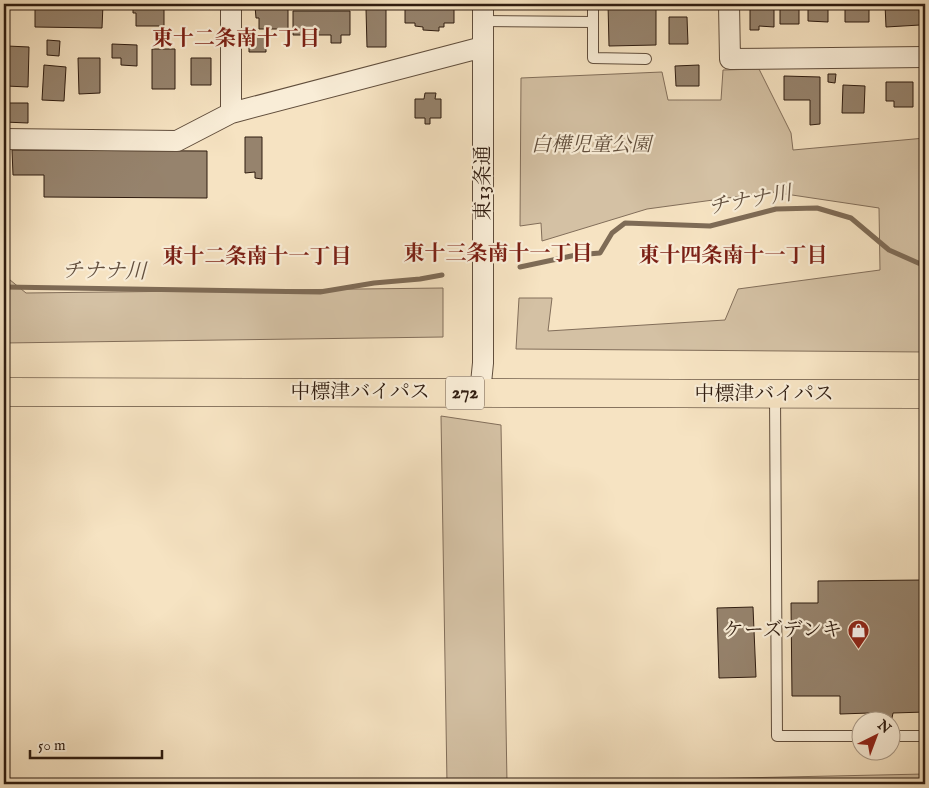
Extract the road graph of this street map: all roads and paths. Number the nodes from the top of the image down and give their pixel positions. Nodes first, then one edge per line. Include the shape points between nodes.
1 (231, 4) edge
2 (593, 4) edge
3 (729, 4) edge
4 (483, 12) edge
5 (593, 22) junction
6 (484, 47) junction
7 (925, 57) edge
8 (646, 59) dead end
9 (231, 113) junction
10 (4, 139) edge
11 (4, 392) edge
12 (480, 393) junction
13 (775, 394) junction
14 (925, 394) edge
15 (852, 736) edge
16 (902, 736) edge
17 (925, 736) edge

1 - 9 street
2 - 5 lane
3 - 7 street via 730,59
4 - 5 lane
4 - 6 street, 東13条通
5 - 8 lane via 593,58
6 - 9 street
6 - 12 street, 東13条通 via 483,363
9 - 10 street via 177,141
11 - 12 highway, 中標津バイパス / 272
12 - 13 highway, 中標津バイパス / 272
13 - 14 highway, 中標津バイパス / 272
13 - 15 lane via 777,736
16 - 17 lane

